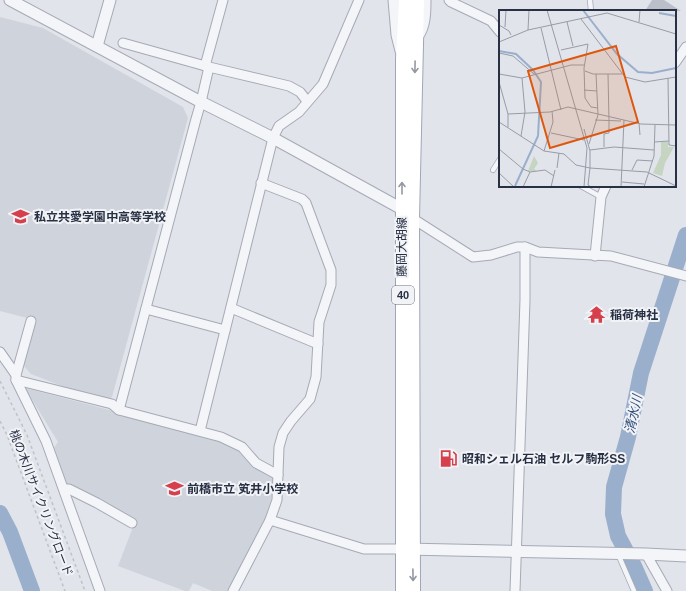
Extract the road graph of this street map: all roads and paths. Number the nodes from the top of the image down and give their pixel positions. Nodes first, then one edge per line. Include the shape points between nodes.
1 (10, 0) edge
2 (110, 0) edge
3 (223, 0) edge
4 (359, 0) edge
5 (394, 0) edge
6 (406, 0) edge
7 (417, 0) edge
8 (426, 0) edge
9 (448, 0) edge
10 (590, 0) edge
11 (591, 10) edge
12 (499, 31) edge
13 (416, 41) junction
14 (123, 43) dead end
15 (97, 46) junction
16 (686, 47) edge
17 (403, 59) junction
18 (676, 62) edge
19 (207, 66) junction
20 (202, 102) junction
21 (307, 102) junction
22 (273, 138) junction
23 (499, 161) edge
24 (493, 170) dead end
25 (261, 183) junction
26 (583, 187) edge
27 (606, 187) edge
28 (601, 197) junction
29 (407, 213) junction
30 (525, 247) junction
31 (595, 256) junction
32 (686, 276) edge
33 (231, 308) junction
34 (146, 309) junction
35 (31, 321) dead end
36 (225, 330) junction
37 (318, 344) junction
38 (0, 352) edge
39 (16, 378) junction
40 (0, 381) edge
41 (119, 410) junction
42 (0, 421) edge
43 (200, 431) junction
44 (278, 475) junction
45 (64, 489) junction
46 (270, 520) junction
47 (132, 523) dead end
48 (408, 549) junction
49 (517, 550) junction
50 (618, 553) junction
51 (646, 554) junction
52 (686, 556) edge
53 (65, 591) edge
54 (85, 591) edge
55 (100, 591) edge
56 (233, 591) edge
57 (403, 591) edge
58 (413, 591) edge
59 (515, 591) edge
60 (634, 591) edge
61 (667, 591) edge

1 - 15 street
2 - 15 street
3 - 19 street
4 - 21 street via 323,84
5 - 17 street via 397,35
6 - 17 main road, 藤岡大胡線 / 40
7 - 13 main road, 藤岡大胡線 / 40
8 - 13 street via 424,23
9 - 12 street via 491,21
10 - 11 lane
13 -> 29 main road, 藤岡大胡線 / 40
14 - 19 street
15 - 20 street
16 - 18 street
29 -> 17 main road, 藤岡大胡線 / 40
19 - 20 street
19 - 21 street via 295,88
20 - 22 street
20 - 34 street
21 - 22 street via 299,112 279,126
22 - 25 street
22 - 29 street
23 - 24 lane
25 - 33 street
25 - 37 street via 304,201 331,270 331,286 320,322
26 - 28 lane
27 - 28 street
28 - 31 street
29 - 30 street via 473,257
29 - 48 main road, 藤岡大胡線 / 40
30 - 31 street via 538,252
30 - 49 street
31 - 32 street via 611,256
33 - 36 street
33 - 37 street
34 - 36 street
34 - 41 street
35 - 39 street
36 - 43 street
37 - 44 street via 316,377 310,399 283,433 279,447
38 - 39 street
39 - 41 street via 112,404
39 - 45 street via 42,432
40 - 54 path via 27,435
41 - 43 street
42 - 53 path, 桃の木川サイクリングロード
43 - 44 street via 242,447 256,463
44 - 46 street via 278,500
45 - 47 street via 97,503
45 - 55 street
46 - 48 street via 364,549
46 - 56 street
48 - 49 street
48 - 57 main road, 藤岡大胡線 / 40
48 -> 58 main road, 藤岡大胡線 / 40
49 - 50 street
49 - 59 street
50 - 51 street
50 - 60 lane
51 - 52 street
51 - 61 street

